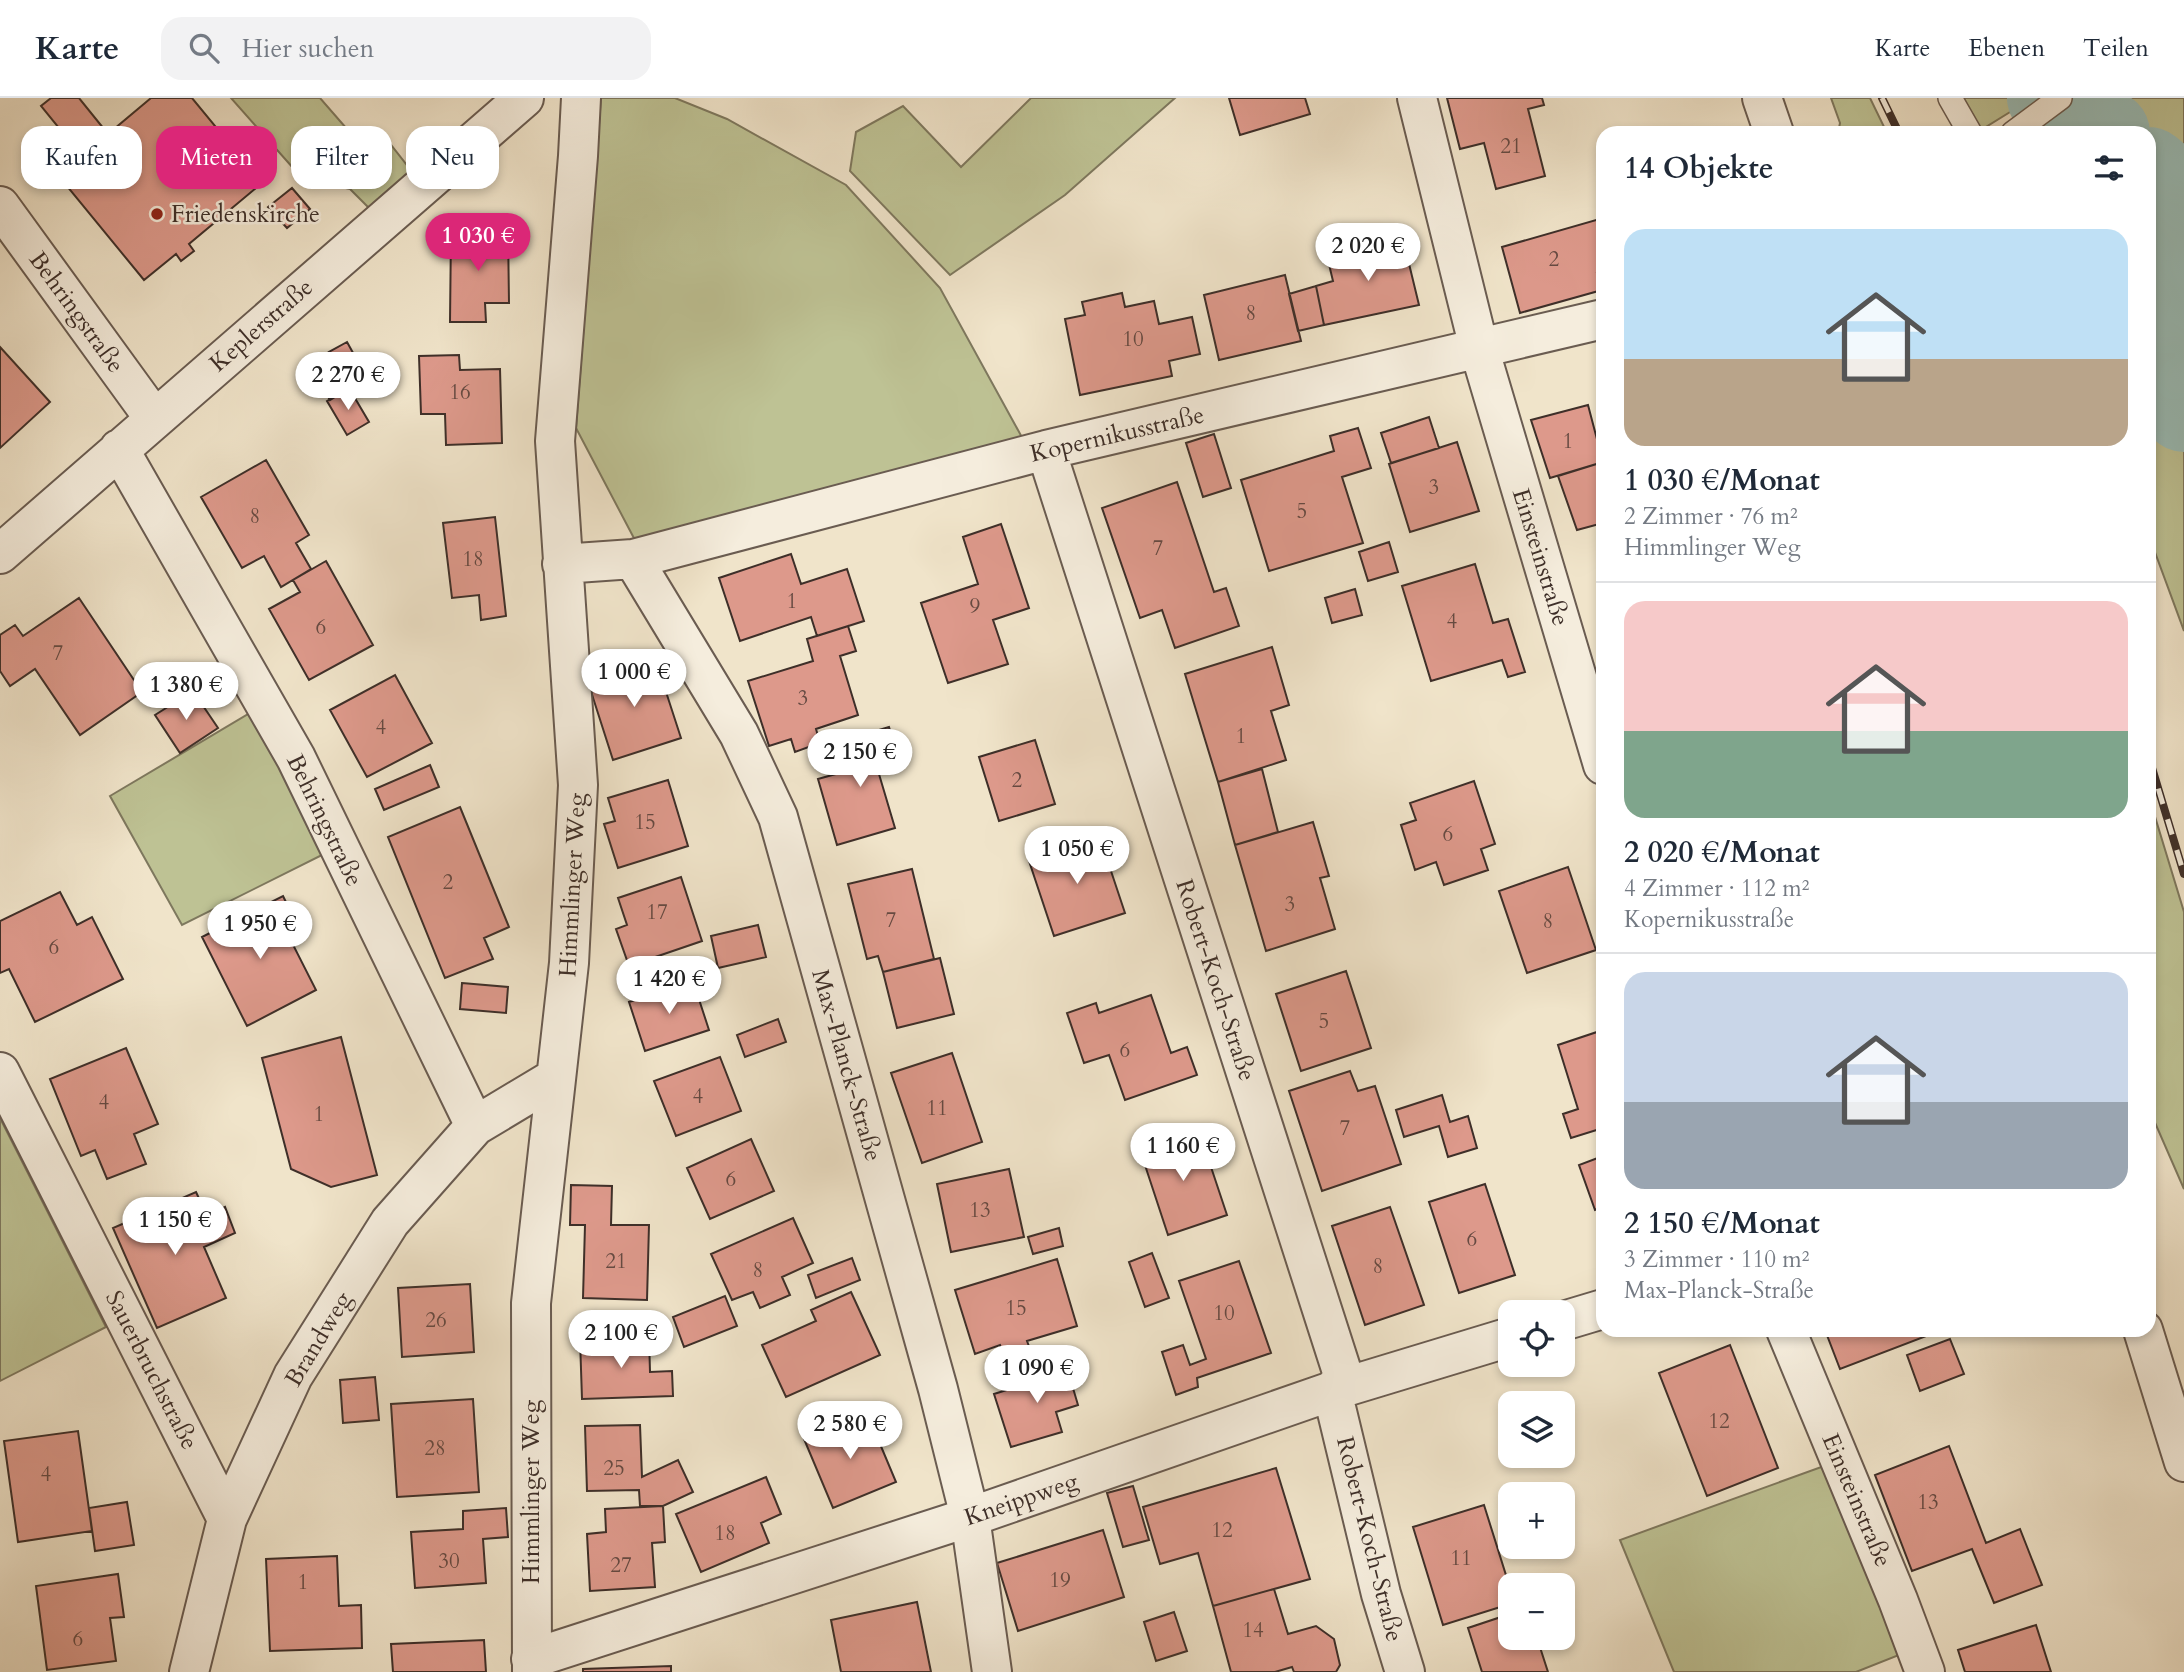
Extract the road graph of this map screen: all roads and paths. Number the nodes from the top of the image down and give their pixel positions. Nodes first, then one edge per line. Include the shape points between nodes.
1 (524, 98) edge
2 (581, 98) edge
3 (1417, 98) edge
4 (1762, 98) edge
5 (1950, 98) edge
6 (2060, 98) edge
7 (1772, 126) edge
8 (1966, 126) edge
9 (2022, 126) edge
10 (0, 206) edge
11 (1596, 321) edge
12 (1479, 348) junction
13 (154, 418) junction
14 (119, 449) junction
15 (1046, 450) junction
16 (0, 554) edge
17 (633, 559) junction
18 (562, 564) junction
19 (1596, 741) edge
20 (0, 1072) edge
21 (555, 1078) junction
22 (475, 1126) junction
23 (1596, 1310) edge
24 (1575, 1317) edge
25 (1789, 1337) edge
26 (2145, 1337) edge
27 (1498, 1341) edge
28 (1332, 1391) junction
29 (2184, 1462) edge
30 (970, 1517) junction
31 (227, 1518) junction
32 (532, 1665) edge
33 (189, 1672) edge
34 (992, 1672) edge
35 (1405, 1672) edge
36 (1925, 1672) edge

1 - 13 street, Keplerstraße
2 - 18 street, Himmlinger Weg via 555,441
3 - 12 street, Einsteinstraße
4 - 7 street
5 - 8 lane
6 - 9 lane
10 - 13 street, Behringstraße
11 - 12 street, Kopernikusstraße
12 - 15 street, Kopernikusstraße
12 - 19 street, Einsteinstraße
13 - 14 street, Keplerstraße
14 - 16 street, Keplerstraße
14 - 22 street, Behringstraße via 296,758
15 - 17 street, Kopernikusstraße
15 - 28 street, Robert-Koch-Straße via 1344,1378
17 - 18 street
17 - 30 street, Max-Planck-Straße via 739,734 778,817
18 - 21 street, Himmlinger Weg via 578,785 569,963
20 - 31 street, Sauerbruchstraße
21 - 22 street, Brandweg
21 - 32 street, Himmlinger Weg via 531,1303
22 - 31 street, Brandweg via 383,1233 293,1376
23 - 24 street
25 - 36 street, Einsteinstraße
26 - 29 street
27 - 28 street, Kneippweg
28 - 30 street, Kneippweg
28 - 35 street, Robert-Koch-Straße via 1381,1594
30 - 32 street, Kneippweg
30 - 34 street, Max-Planck-Straße
31 - 33 street, Brandweg

